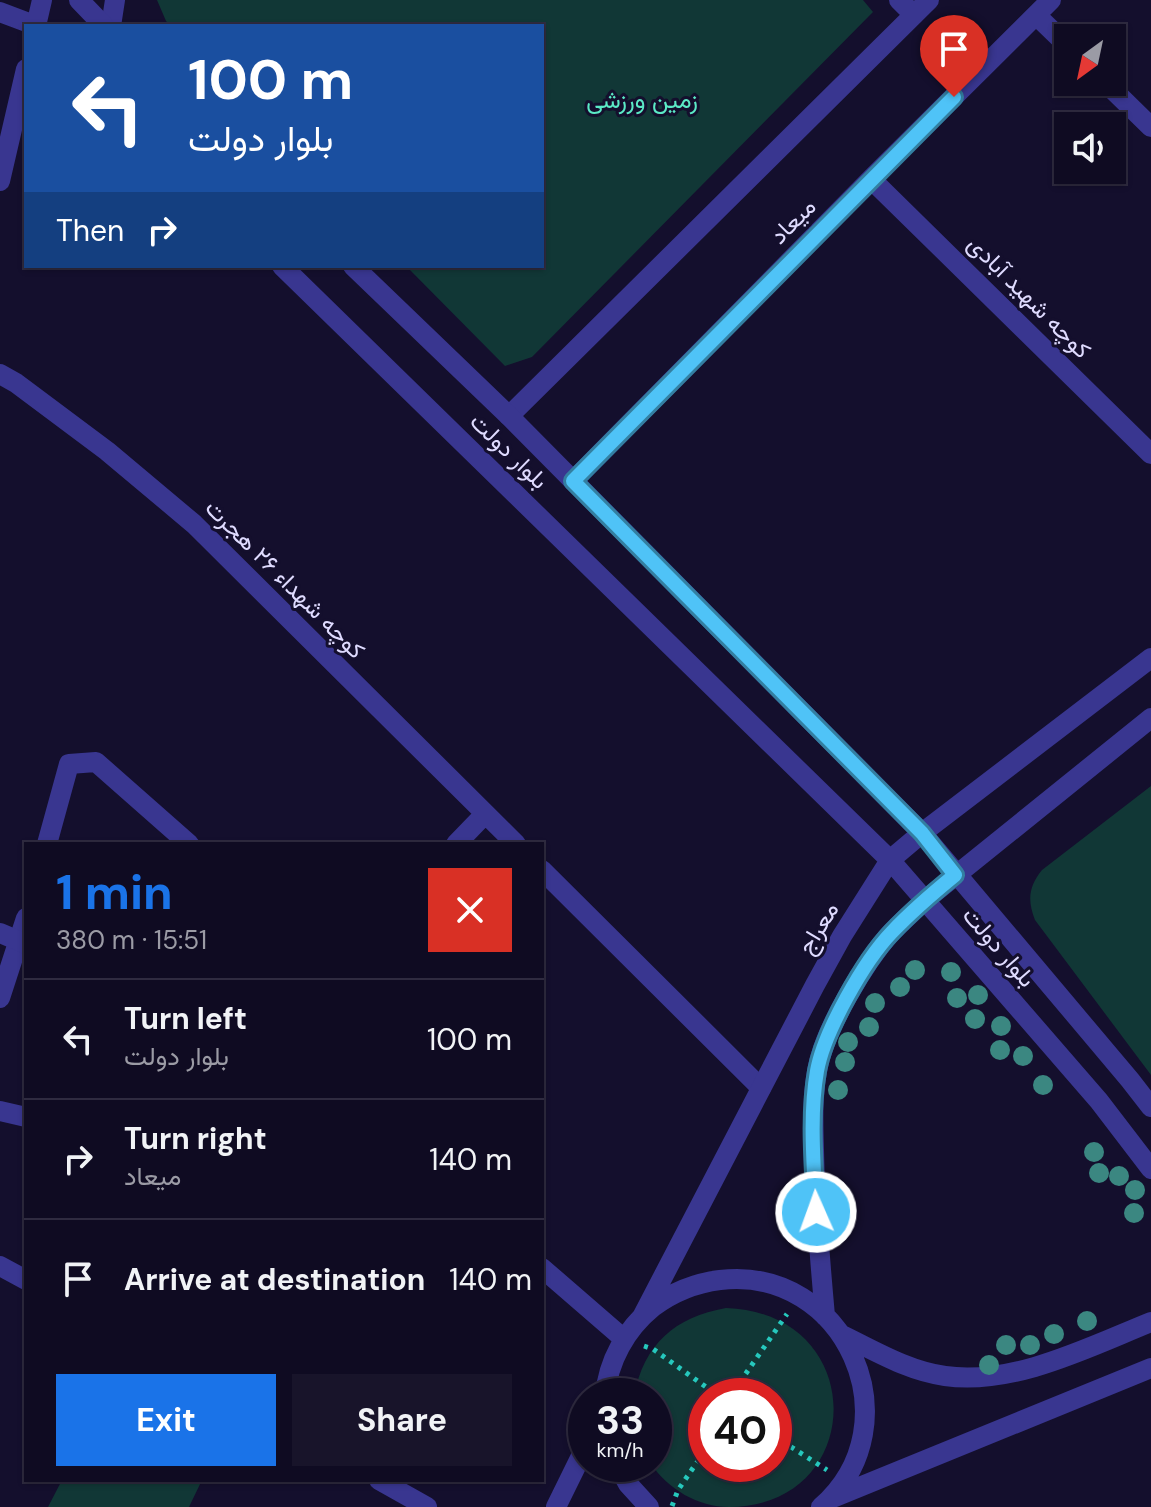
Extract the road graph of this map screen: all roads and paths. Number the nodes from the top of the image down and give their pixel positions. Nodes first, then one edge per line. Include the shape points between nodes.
1 (42, 0) edge
2 (79, 0) edge
3 (115, 0) edge
4 (899, 0) edge
5 (929, 0) edge
6 (1043, 7) edge
7 (0, 12) edge
8 (914, 15) junction
9 (31, 24) edge
10 (36, 24) edge
11 (102, 24) edge
12 (111, 24) edge
13 (1054, 24) edge
14 (24, 84) edge
15 (1119, 96) edge
16 (20, 114) edge
17 (1151, 127) edge
18 (2, 168) edge
19 (871, 179) junction
20 (284, 268) edge
21 (355, 268) edge
22 (0, 374) edge
23 (509, 416) junction
24 (1151, 454) edge
25 (573, 481) junction
26 (1151, 658) edge
27 (1151, 718) edge
28 (485, 814) junction
29 (922, 833) junction
30 (48, 842) edge
31 (187, 842) edge
32 (458, 842) edge
33 (514, 842) edge
34 (890, 860) junction
35 (544, 872) edge
36 (955, 875) junction
37 (924, 901) junction
38 (0, 933) edge
39 (23, 942) edge
40 (0, 998) edge
41 (1130, 1080) junction
42 (761, 1088) junction
43 (1099, 1101) junction
44 (1151, 1107) edge
45 (0, 1111) edge
46 (24, 1117) edge
47 (1151, 1169) edge
48 (0, 1266) edge
49 (544, 1270) edge
50 (24, 1279) edge
51 (798, 1295) junction
52 (825, 1316) junction
53 (642, 1317) junction
54 (1151, 1322) edge
55 (842, 1335) junction
56 (624, 1339) junction
57 (1151, 1368) edge
58 (608, 1378) edge
59 (693, 1378) edge
60 (743, 1378) edge
61 (792, 1448) edge
62 (688, 1475) edge
63 (845, 1480) junction
64 (383, 1482) edge
65 (568, 1482) edge
66 (627, 1482) edge
67 (826, 1503) edge
68 (427, 1507) edge
69 (556, 1507) edge
70 (649, 1507) edge
71 (672, 1507) edge

1 - 10 street
2 - 11 street
3 - 12 street
4 - 8 street
5 - 8 street
6 - 13 street
6 - 19 street, میعاد
7 - 9 street
8 - 23 street
14 - 16 street
15 - 17 street
16 - 18 street
19 - 24 street, کوچه شهید آبادی
19 - 25 street, میعاد
20 - 34 street, بلوار دولت
21 - 23 street, بلوار دولت
22 - 28 street, کوچه شهداء ۲۶ هجرت via 107,451 194,524
23 - 25 street, بلوار دولت
25 - 29 street, بلوار دولت
26 - 29 street, معراج
27 - 36 street
28 - 32 street
28 - 33 street, کوچه شهداء ۲۶ هجرت
29 - 34 street, معراج
29 - 36 street, بلوار دولت
30 - 31 street via 69,764 96,762
34 - 37 street, بلوار دولت
34 - 42 street, معراج via 842,936
35 - 42 street
36 - 37 street
36 - 41 street, بلوار دولت
37 - 43 street, بلوار دولت
37 - 52 street via 877,950 834,1023 817,1069 813,1133
38 - 39 street
39 - 40 street
41 - 43 street
41 - 44 street, بلوار دولت
42 - 53 street, معراج
43 - 47 street, بلوار دولت
45 - 46 street
48 - 50 street
49 - 56 street
51 - 52 street
51 - 53 street via 753,1280 704,1282 660,1302
51 - 60 path
52 - 55 street
53 - 56 street
54 - 55 street via 1031,1367 971,1378 920,1370
55 - 63 street via 863,1382 866,1407 864,1433
56 - 58 street
56 - 59 path via 653,1349
57 - 67 street
61 - 63 path
62 - 71 path
63 - 67 street
64 - 68 street
65 - 69 street
66 - 70 street

